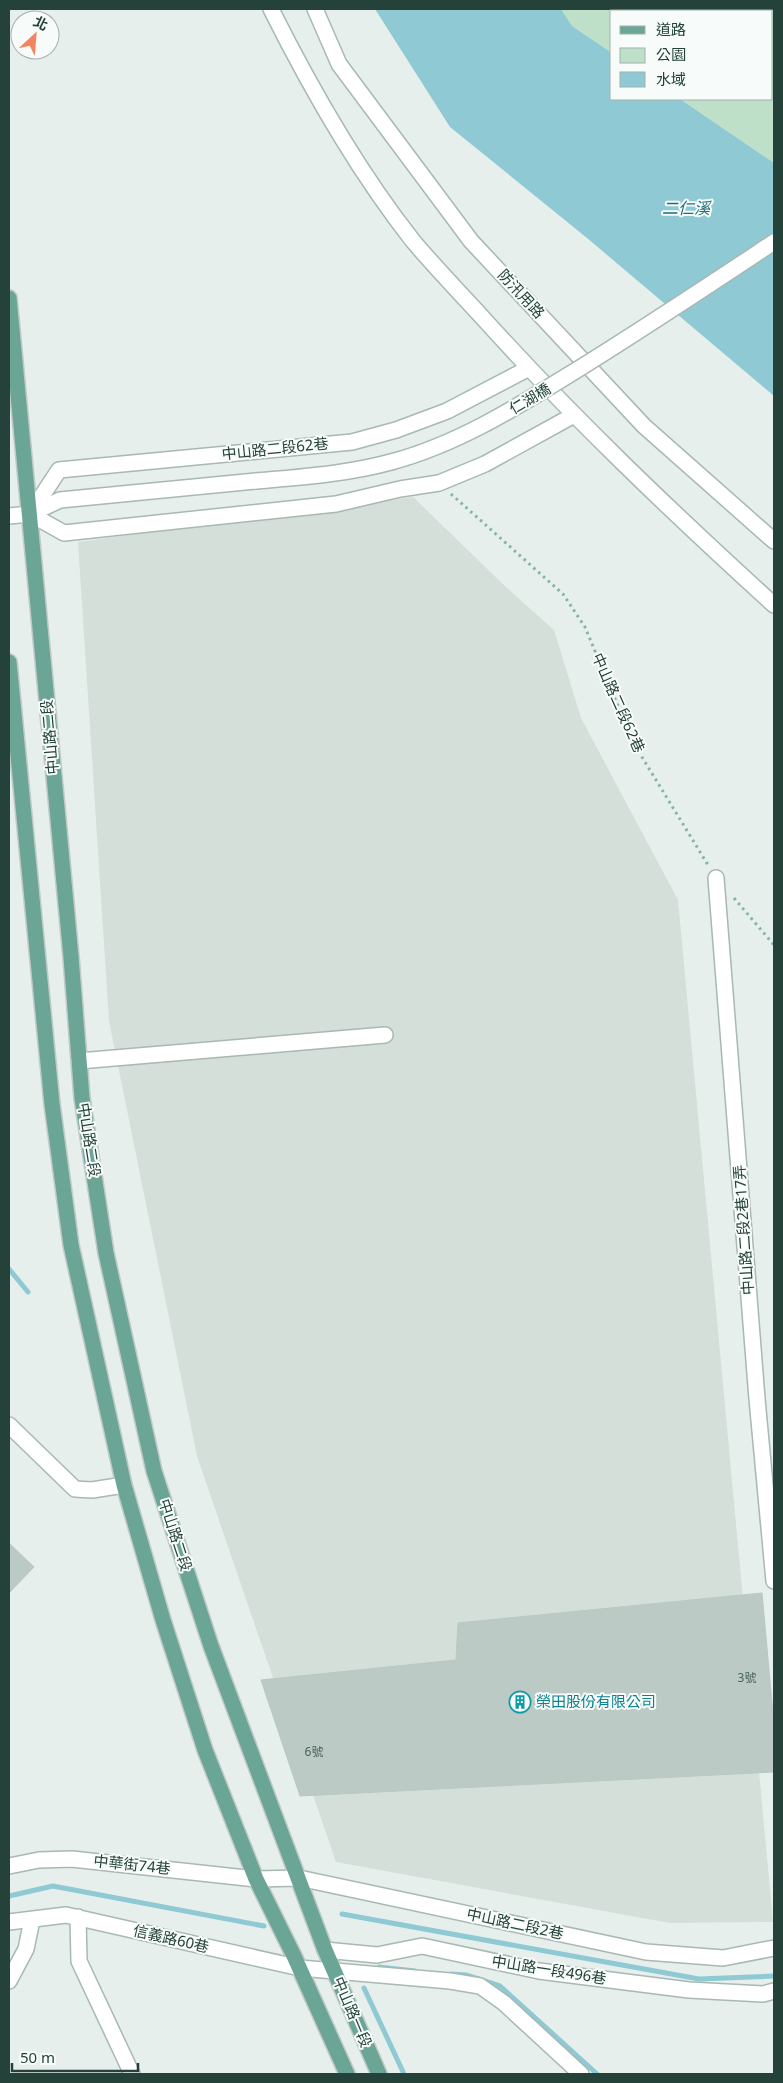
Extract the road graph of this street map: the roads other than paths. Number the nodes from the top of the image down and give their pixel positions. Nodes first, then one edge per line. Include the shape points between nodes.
1 (271, 9) edge
2 (315, 9) edge
3 (774, 242) edge
4 (9, 298) edge
5 (528, 368) junction
6 (574, 415) junction
7 (256, 481) joint
8 (30, 514) junction
9 (9, 516) edge
10 (774, 541) edge
11 (774, 605) edge
12 (9, 662) edge
13 (716, 878) road end
14 (385, 1035) dead end
15 (79, 1061) junction
16 (9, 1425) edge
17 (124, 1485) junction
18 (774, 1581) edge
19 (9, 1866) edge
20 (299, 1878) junction
21 (256, 1879) junction
22 (78, 1918) junction
23 (32, 1920) junction
24 (9, 1922) edge
25 (774, 1948) edge
26 (325, 1950) junction
27 (297, 1962) junction
28 (334, 1970) junction
29 (9, 1981) edge
30 (774, 1991) edge
31 (132, 2074) edge
32 (347, 2074) edge
33 (379, 2074) edge
34 (581, 2074) edge

1 - 5 street via 341,136 414,241
2 - 10 street, 防汛用路 via 339,64 471,241 644,426
3 - 7 street, 仁湖橋, bridge via 593,360 500,418 468,433 391,462 333,473
4 - 8 main road, 中山路二段
5 - 6 street
5 - 8 street, 中山路二段62巷 via 447,411 352,442 59,470
6 - 8 street via 485,464 439,483 336,504 64,533
6 - 11 street
7 - 8 street, 中山路二段62巷 via 60,500
8 - 9 street, 中山路二段62巷
8 - 15 main road, 中山路二段
12 - 17 main road, 中山路二段 via 52,1104 70,1235
13 - 18 street, 中山路二段2巷17弄
14 - 15 street
15 - 20 main road, 中山路二段 via 106,1254 154,1471 211,1646
16 - 17 street via 75,1489
17 - 21 main road, 中山路二段 via 162,1620 205,1750
19 - 21 street, 中華街74巷 via 39,1860 72,1859
20 - 21 street, 中山路二段2巷
20 - 25 street, 中山路二段2巷 via 646,1952 723,1958
20 - 26 main road, 中山路二段
21 - 27 main road, 中山路二段
22 - 23 street, 信義路60巷 via 66,1915
22 - 27 street, 信義路60巷
22 - 31 street via 79,1961
23 - 24 street, 信義路60巷
23 - 29 street via 26,1949
26 - 28 main road, 中山路一段
26 - 30 street, 中山路一段496巷 via 377,1955 422,1946 539,1971 689,1990 763,1994
27 - 28 street, 信義路60巷
27 - 32 main road, 中山路一段
28 - 33 main road, 中山路一段
28 - 34 street, 信義路60巷 via 480,1986 504,2003

